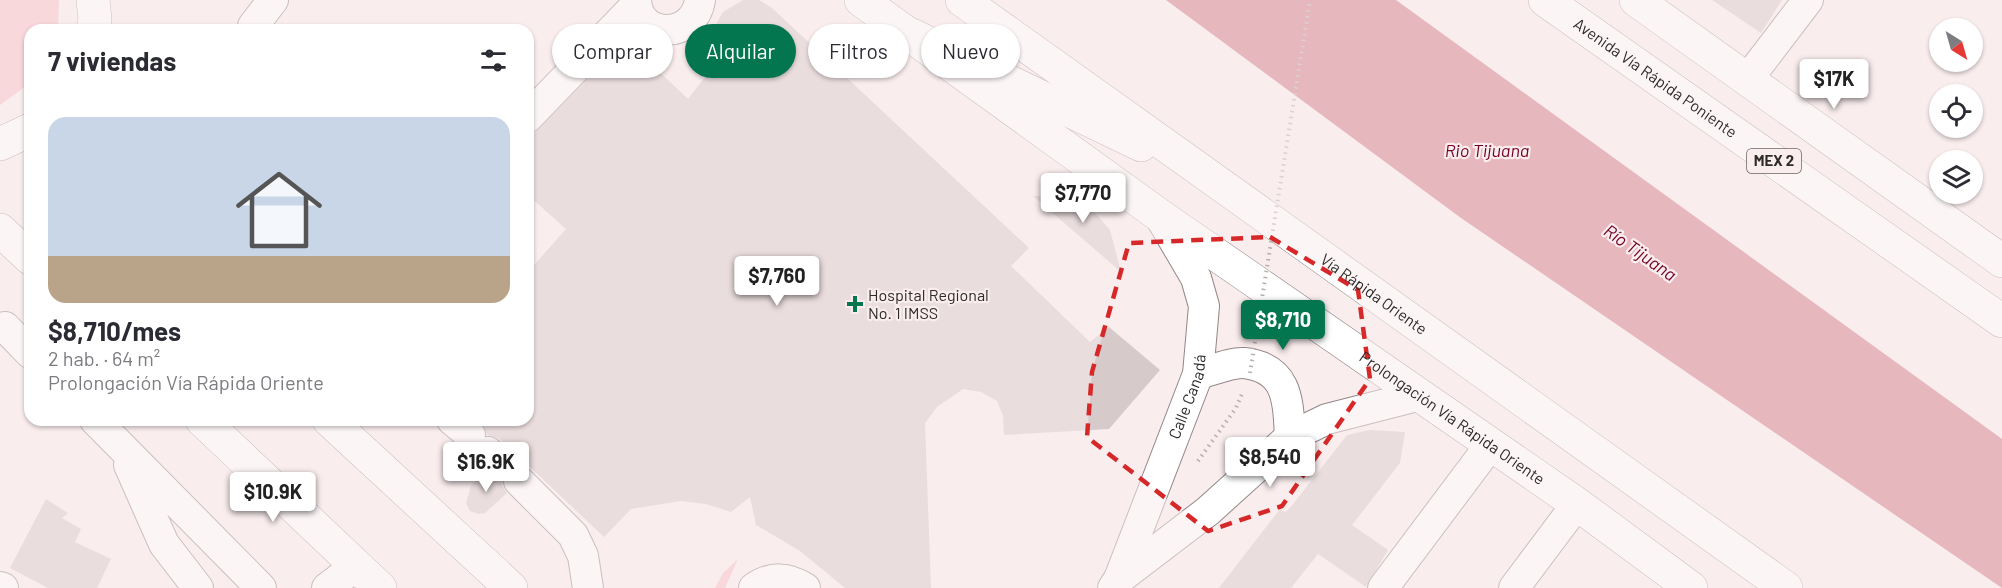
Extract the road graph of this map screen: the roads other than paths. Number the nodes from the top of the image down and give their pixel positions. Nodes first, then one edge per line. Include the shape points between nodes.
1 (93, 0) edge
2 (273, 0) edge
3 (700, 0) edge
4 (861, 0) edge
5 (962, 0) edge
6 (1545, 0) edge
7 (1636, 0) edge
8 (1808, 0) edge
9 (636, 3) edge
10 (93, 24) edge
11 (255, 24) edge
12 (912, 35) junction
13 (1747, 80) junction
14 (534, 111) edge
15 (24, 133) edge
16 (0, 144) edge
17 (1219, 181) junction
18 (1159, 215) junction
19 (0, 230) edge
20 (24, 252) edge
21 (2002, 261) edge
22 (2002, 321) edge
23 (5, 327) dead end
24 (24, 347) edge
25 (1198, 374) junction
26 (1421, 395) junction
27 (101, 426) edge
28 (208, 426) edge
29 (336, 426) edge
30 (1290, 437) junction
31 (1491, 444) junction
32 (120, 446) junction
33 (519, 481) dead end
34 (1577, 504) junction
35 (356, 566) junction
36 (1116, 584) edge
37 (198, 588) edge
38 (261, 588) edge
39 (327, 588) edge
40 (380, 588) edge
41 (511, 588) edge
42 (588, 588) edge
43 (754, 588) edge
44 (805, 588) edge
45 (1383, 588) edge
46 (1514, 588) edge
47 (1691, 588) edge
48 (1786, 588) edge

1 - 10 main road
2 - 11 street
3 - 9 street via 694,18 686,25 666,30 647,23
4 - 12 main road, Prolongación Vía Rápida Oriente
5 - 17 main road, Vía Rápida Oriente
6 - 22 main road, Avenida Vía Rápida Poniente / MEX 2
7 - 13 main road
8 - 13 street
9 - 14 street
12 - 17 main road
12 - 18 main road, Prolongación Vía Rápida Oriente
13 - 21 main road
15 - 16 main road
17 - 48 main road, Vía Rápida Oriente
18 - 25 street, Calle Canadá via 1196,278 1204,306
18 - 26 main road, Prolongación Vía Rápida Oriente
19 - 20 main road
23 - 24 street
25 - 30 street via 1243,363 1270,372 1284,386
25 - 36 street, Calle Canadá
26 - 30 street, Calle Canadá via 1327,419
26 - 31 main road, Prolongación Vía Rápida Oriente
27 - 32 street
28 - 35 main road
29 - 41 main road
30 - 36 street, Calle Canadá via 1208,511
31 - 34 main road, Prolongación Vía Rápida Oriente
31 - 45 street
32 - 37 street via 164,544
32 - 38 street
33 - 42 street via 573,535 583,556
34 - 46 street
34 - 47 main road, Prolongación Vía Rápida Oriente
35 - 39 street
35 - 40 main road
43 - 44 street via 767,580 781,579

